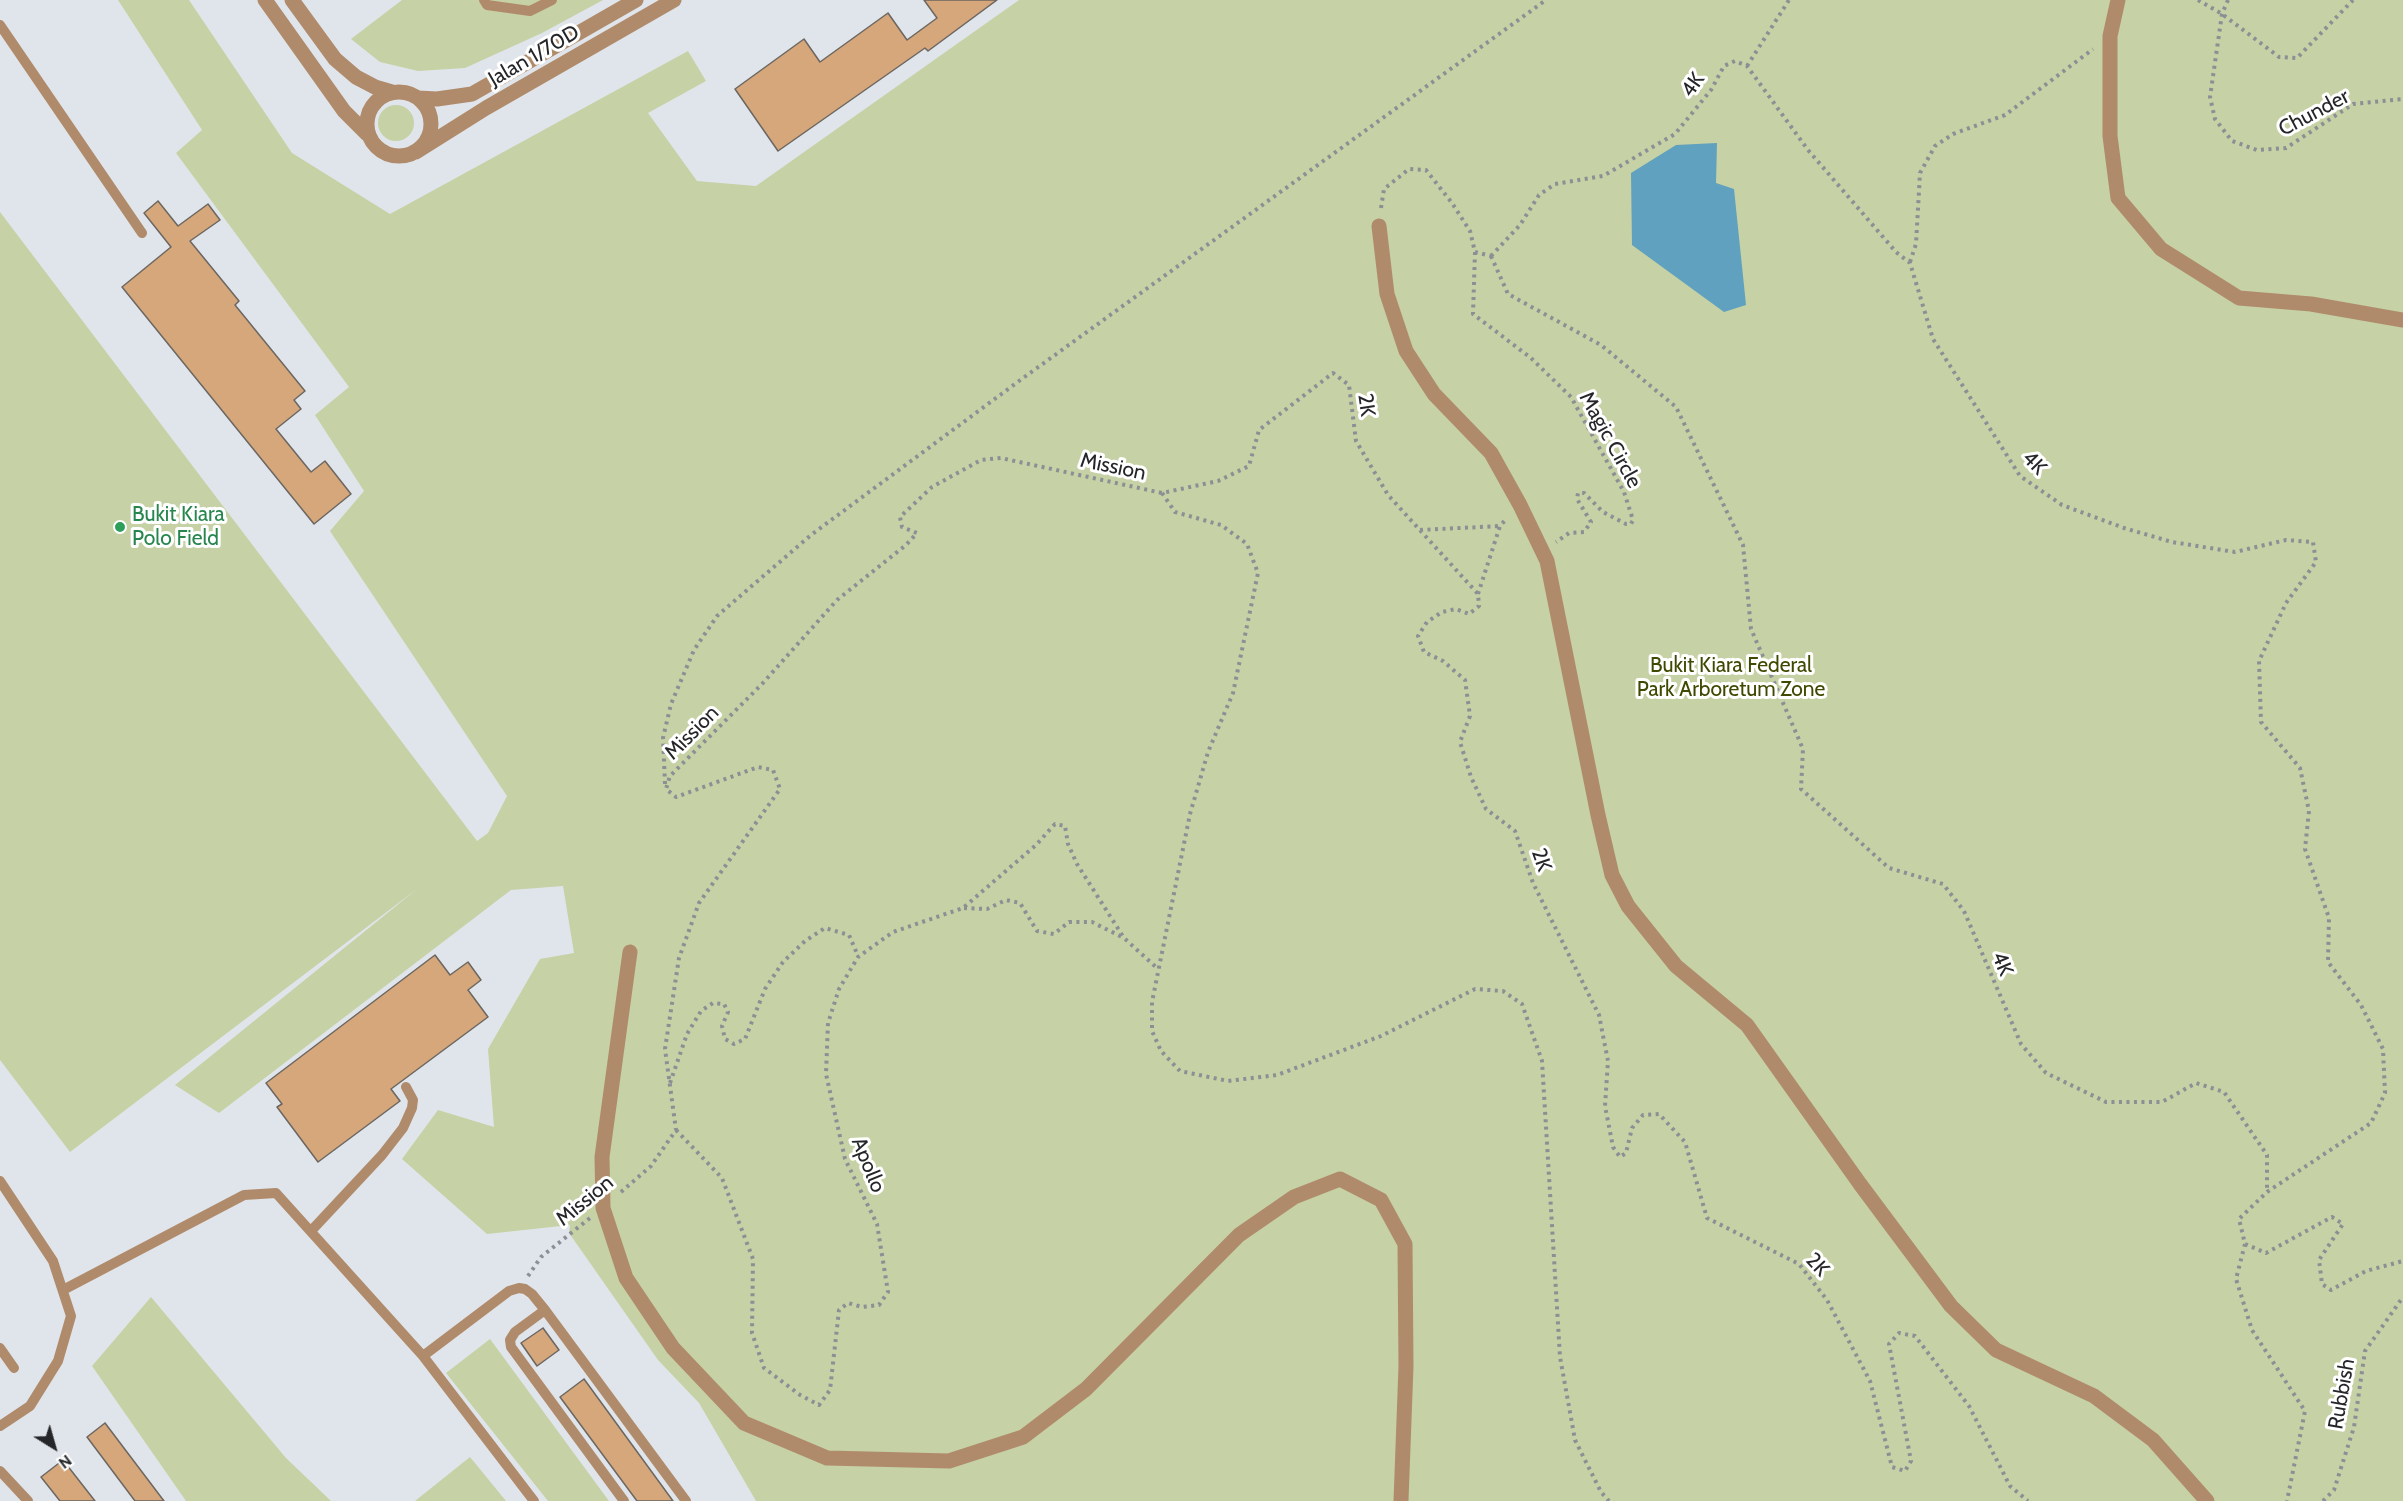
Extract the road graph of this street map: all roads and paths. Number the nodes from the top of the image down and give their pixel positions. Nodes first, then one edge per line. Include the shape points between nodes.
1 (265, 0) edge
2 (292, 0) edge
3 (484, 0) edge
4 (552, 0) edge
5 (636, 0) edge
6 (674, 0) edge
7 (1546, 0) edge
8 (1789, 0) edge
9 (2118, 0) edge
10 (2198, 0) edge
11 (2228, 0) edge
12 (2353, 0) edge
13 (2222, 14) junction
14 (0, 25) edge
15 (2110, 36) junction
16 (1747, 66) junction
17 (392, 92) junction
18 (418, 98) junction
19 (2403, 99) edge
20 (367, 134) junction
21 (416, 152) junction
22 (1379, 226) joint
23 (142, 233) dead end
24 (1475, 252) junction
25 (1491, 256) junction
26 (1910, 262) junction
27 (2403, 320) edge
28 (1162, 493) junction
29 (1520, 505) junction
30 (1500, 526) junction
31 (1420, 530) junction
32 (1547, 561) junction
33 (1478, 594) junction
34 (666, 789) junction
35 (963, 908) junction
36 (1124, 938) junction
37 (630, 952) dead end
38 (858, 957) junction
39 (1159, 969) junction
40 (669, 1086) junction
41 (406, 1087) dead end
42 (676, 1130) junction
43 (0, 1181) edge
44 (2267, 1192) junction
45 (603, 1208) junction
46 (311, 1231) junction
47 (2245, 1244) junction
48 (2403, 1261) edge
49 (519, 1288) junction
50 (63, 1290) junction
51 (2403, 1297) edge
52 (545, 1310) junction
53 (0, 1348) edge
54 (423, 1356) junction
55 (14, 1368) dead end
56 (0, 1426) edge
57 (0, 1471) edge
58 (28, 1501) edge
59 (534, 1501) edge
60 (624, 1501) edge
61 (686, 1501) edge
62 (1401, 1501) edge
63 (1609, 1501) edge
64 (2028, 1501) edge
65 (2207, 1501) edge
66 (2287, 1501) edge
67 (2323, 1501) edge

1 - 20 street via 344,111
2 - 17 street via 335,59 356,77
3 - 4 lane via 487,5 530,11
5 - 18 street, Jalan 1/70D via 472,94
6 - 21 street, Jalan 1/70D
7 - 34 path via 1018,381 811,535 717,616 694,650 671,704 663,738
8 - 16 path
9 - 15 street
10 - 13 path
11 - 13 path, Chunder
12 - 13 path via 2297,58 2279,57
13 - 19 path, Chunder via 2210,97 2216,119 2232,141 2257,150 2286,148 2353,105
14 - 23 lane
15 - 26 path via 2005,115 1953,134 1935,146 1920,173 1916,244
15 - 27 street via 2110,136 2118,198 2162,249 2239,298 2311,304
16 - 25 path, 4K via 1735,61 1724,66 1711,90 1676,134 1603,176 1555,184 1539,195 1520,225
16 - 26 path via 1808,150 1896,252
17 - 18 street via 406,92
17 - 20 street via 370,108
18 - 21 street via 431,121 430,134
20 - 21 street via 383,153 405,156
22 - 24 path via 1384,189 1409,169 1426,170 1470,231
22 - 29 street via 1387,294 1406,351 1434,394 1491,453
24 - 25 path
24 - 32 path, Magic Circle via 1473,314 1531,358 1571,397 1624,492 1633,520 1626,524 1603,512 1584,493 1578,493 1577,499 1591,522 1584,532 1569,533 1555,543
25 - 44 path, 4K via 1508,294 1601,345 1676,407 1743,546 1751,629 1803,749 1801,789 1889,868 1943,884 1964,911 2021,1044 2046,1073 2106,1102 2162,1102 2196,1083 2224,1092 2267,1155
26 - 44 path, 4K via 1933,339 2020,476 2045,494 2062,505 2114,524 2182,543 2235,552 2286,540 2313,543 2316,562 2286,603 2259,661 2261,722 2300,768 2309,811 2306,849 2329,918 2328,962 2361,1005 2383,1049 2385,1093 2371,1123
28 - 31 path, 2K via 1218,481 1249,466 1259,430 1333,373 1349,385 1356,441 1388,495
28 - 34 path, Mission via 1001,458 981,460 932,487 900,517 902,527 916,533 906,545 837,600 762,684 670,776
28 - 39 path via 1175,512 1221,525 1247,544 1258,573 1233,693 1208,752 1190,814
29 - 30 path
29 - 32 street
30 - 31 path
30 - 33 path
31 - 33 path, 2K
32 - 65 street via 1612,875 1628,906 1676,966 1747,1025 1951,1306 1996,1350 2094,1396 2153,1440
33 - 64 path, 2K via 1479,606 1469,614 1456,609 1442,612 1427,622 1418,636 1424,652 1443,661 1464,680 1470,716 1460,742 1471,777 1486,809 1515,831 1533,883 1599,1015 1608,1061 1605,1106 1613,1147 1620,1157 1626,1153 1632,1128 1643,1115 1659,1114 1684,1142 1707,1218 1800,1263 1827,1300 1870,1382 1893,1467 1905,1471 1911,1461 1889,1344 1899,1333 1915,1336 1970,1406 2010,1486
34 - 40 path, Mission via 676,797 758,767 773,770 780,789 699,903 679,958 664,1049
35 - 36 path via 987,909 1006,900 1020,903 1037,931 1054,934 1069,922 1092,922
35 - 36 path, Apollo via 1055,824 1065,826 1077,864
35 - 38 path, Apollo via 893,932
36 - 39 path, Apollo
37 - 45 street via 602,1157
38 - 40 path via 849,935 825,928 805,941 783,962 765,989 745,1039 734,1044 725,1039 722,1026 728,1012 724,1004 713,1003 701,1011 687,1034
38 - 42 path, Apollo via 839,989 828,1023 826,1074 845,1159 877,1224 888,1292 879,1305 862,1307 848,1303 839,1310 830,1390 819,1405 764,1368 752,1333 753,1259 722,1178
39 - 63 path via 1152,1002 1152,1031 1161,1051 1180,1071 1228,1081 1277,1075 1382,1036 1475,989 1503,991 1522,1004 1542,1060 1560,1357 1575,1440 1600,1492
40 - 42 path, Mission
41 - 46 lane via 413,1100 403,1128
42 - 45 path, Mission via 651,1166
43 - 50 lane via 53,1261
44 - 47 path, 4K via 2239,1219
45 - 49 path, Mission via 541,1257
45 - 62 street via 626,1278 674,1348 744,1423 827,1458 949,1461 1023,1437 1086,1389 1239,1235 1293,1197 1340,1179 1381,1200 1405,1244
46 - 50 lane via 276,1194 244,1195
46 - 54 lane
47 - 48 path via 2266,1253 2332,1217 2343,1224 2319,1260 2322,1284 2331,1290 2366,1271
47 - 66 path via 2236,1279 2252,1330 2305,1412
49 - 52 lane via 532,1294
49 - 54 lane via 509,1291
50 - 56 lane via 71,1316 58,1361 30,1406
51 - 67 path, Rubbish via 2365,1351 2354,1427 2334,1490
52 - 60 lane via 515,1332 511,1347
52 - 61 lane
53 - 55 lane
54 - 59 lane
57 - 58 lane

